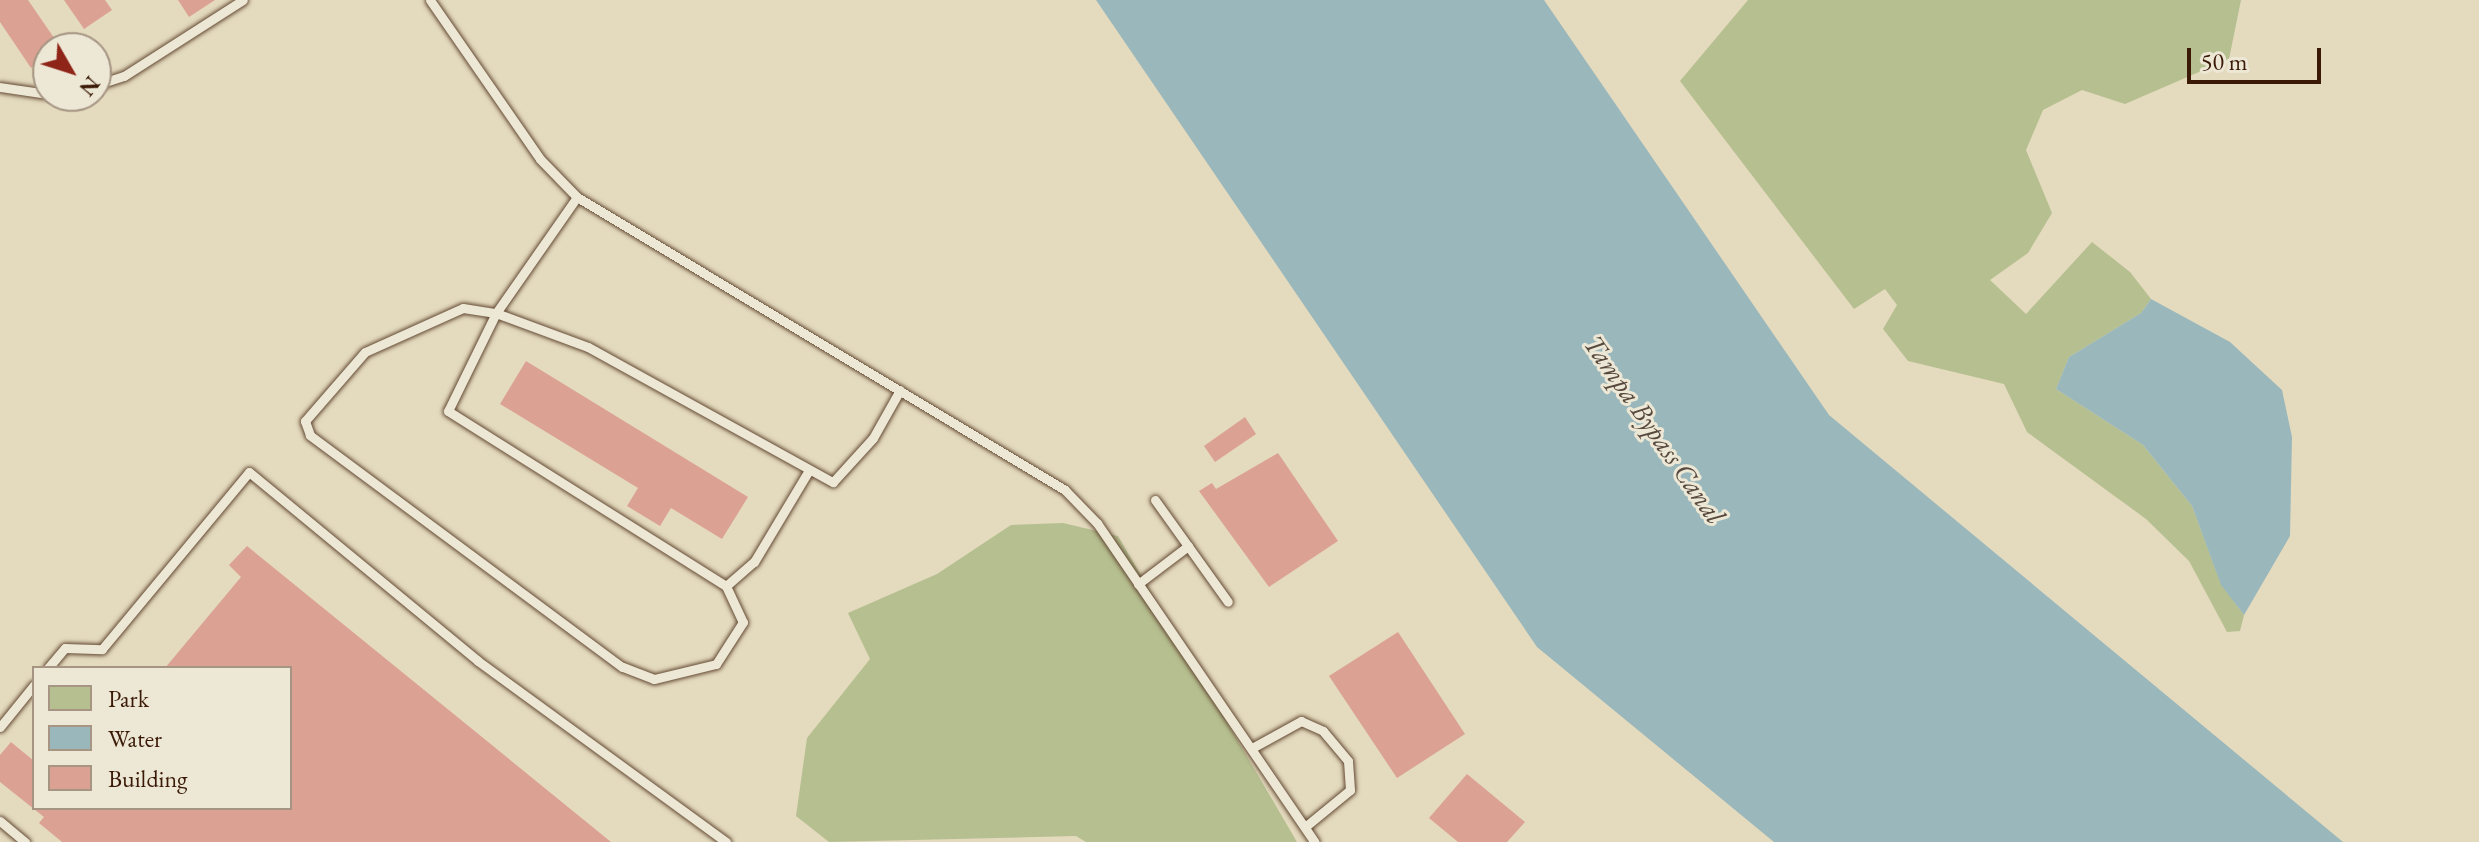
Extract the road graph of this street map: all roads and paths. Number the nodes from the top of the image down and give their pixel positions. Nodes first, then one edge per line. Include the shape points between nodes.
1 (243, 0) edge
2 (430, 0) edge
3 (112, 80) edge
4 (0, 87) edge
5 (32, 92) edge
6 (577, 197) junction
7 (496, 313) junction
8 (900, 390) junction
9 (809, 470) junction
10 (1155, 500) dead end
11 (1188, 546) junction
12 (1138, 584) junction
13 (726, 586) junction
14 (1228, 602) dead end
15 (50, 666) edge
16 (32, 687) edge
17 (0, 727) edge
18 (1252, 748) junction
19 (0, 821) edge
20 (1305, 827) junction
21 (25, 842) edge
22 (726, 842) edge
23 (1315, 842) edge

1 - 3 lane
2 - 6 lane via 540,159
4 - 5 lane
6 - 7 lane
6 - 8 lane
7 - 9 lane via 588,347
7 - 13 lane via 448,411
7 - 13 lane via 463,308 365,352 305,421 310,435 524,599 622,667 654,679 716,664 743,622
8 - 9 lane via 873,438 833,482
8 - 12 lane via 1065,490
9 - 13 lane via 754,562
10 - 11 lane
11 - 12 lane
11 - 14 lane
12 - 18 lane
15 - 22 lane via 65,648 102,649 249,472 478,661
16 - 17 lane
18 - 20 lane
18 - 20 lane via 1301,721 1323,731 1348,761 1350,790
19 - 21 lane
20 - 23 lane

